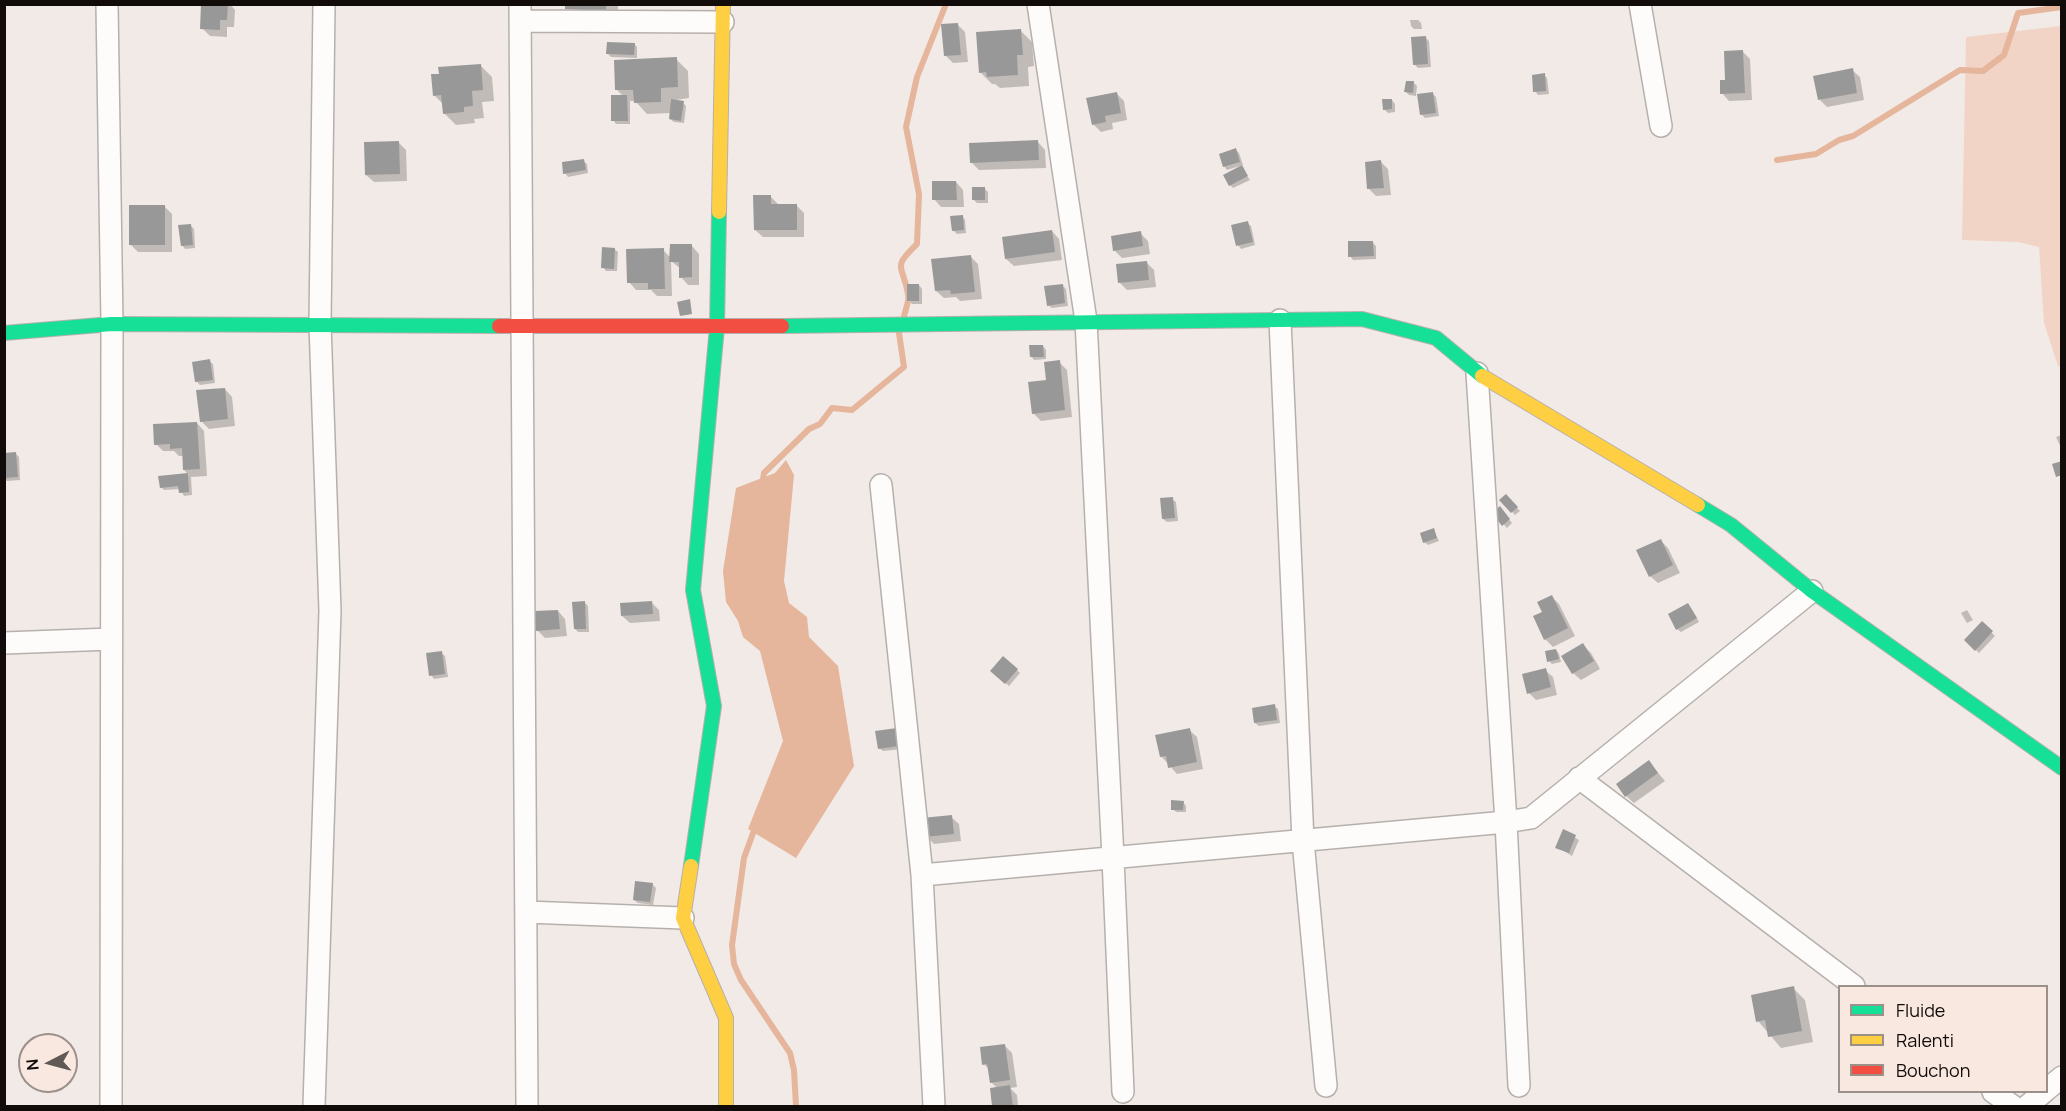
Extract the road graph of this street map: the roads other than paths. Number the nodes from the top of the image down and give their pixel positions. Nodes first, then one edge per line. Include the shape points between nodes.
1 (107, 4) edge
2 (324, 4) edge
3 (1038, 4) edge
4 (1640, 4) edge
5 (520, 13) edge
6 (723, 13) edge
7 (1661, 126) dead end
8 (1280, 320) junction
9 (1086, 321) junction
10 (112, 324) junction
11 (320, 324) junction
12 (522, 325) junction
13 (717, 327) junction
14 (4, 333) edge
15 (1477, 373) junction
16 (881, 485) dead end
17 (1812, 591) junction
18 (111, 639) junction
19 (4, 643) edge
20 (2061, 768) edge
21 (1579, 778) junction
22 (1506, 822) junction
23 (1303, 841) junction
24 (1113, 858) junction
25 (922, 875) junction
26 (526, 912) junction
27 (683, 918) junction
28 (1851, 985) edge
29 (2061, 1077) edge
30 (1326, 1086) dead end
31 (1519, 1086) dead end
32 (2048, 1088) edge
33 (1123, 1092) dead end
34 (1994, 1093) edge
35 (2043, 1093) edge
36 (111, 1107) edge
37 (314, 1107) edge
38 (527, 1107) edge
39 (726, 1107) edge
40 (934, 1107) edge
41 (2013, 1107) edge
42 (2026, 1107) edge

1 - 10 street
2 - 11 street
3 - 9 street
4 - 7 street
5 - 6 street
5 - 12 street
6 - 13 street
8 - 9 street
8 - 15 street via 1362,320 1436,338
8 - 23 street
9 - 13 street
9 - 24 street
10 - 11 street
10 - 14 street
10 - 18 street
11 - 12 street
11 - 37 street via 330,611
12 - 13 street
12 - 26 street
13 - 27 street via 693,590 714,706
15 - 17 street via 1731,525
15 - 22 street
16 - 25 street
17 - 20 street
17 - 21 street
18 - 19 street
18 - 36 street
21 - 22 street via 1531,818
21 - 28 street
22 - 23 street
22 - 31 street
23 - 24 street
23 - 30 street
24 - 25 street
24 - 33 street
25 - 40 street
26 - 27 street
26 - 38 street
27 - 39 street via 726,1018
29 - 32 street
34 - 41 street
35 - 42 street

